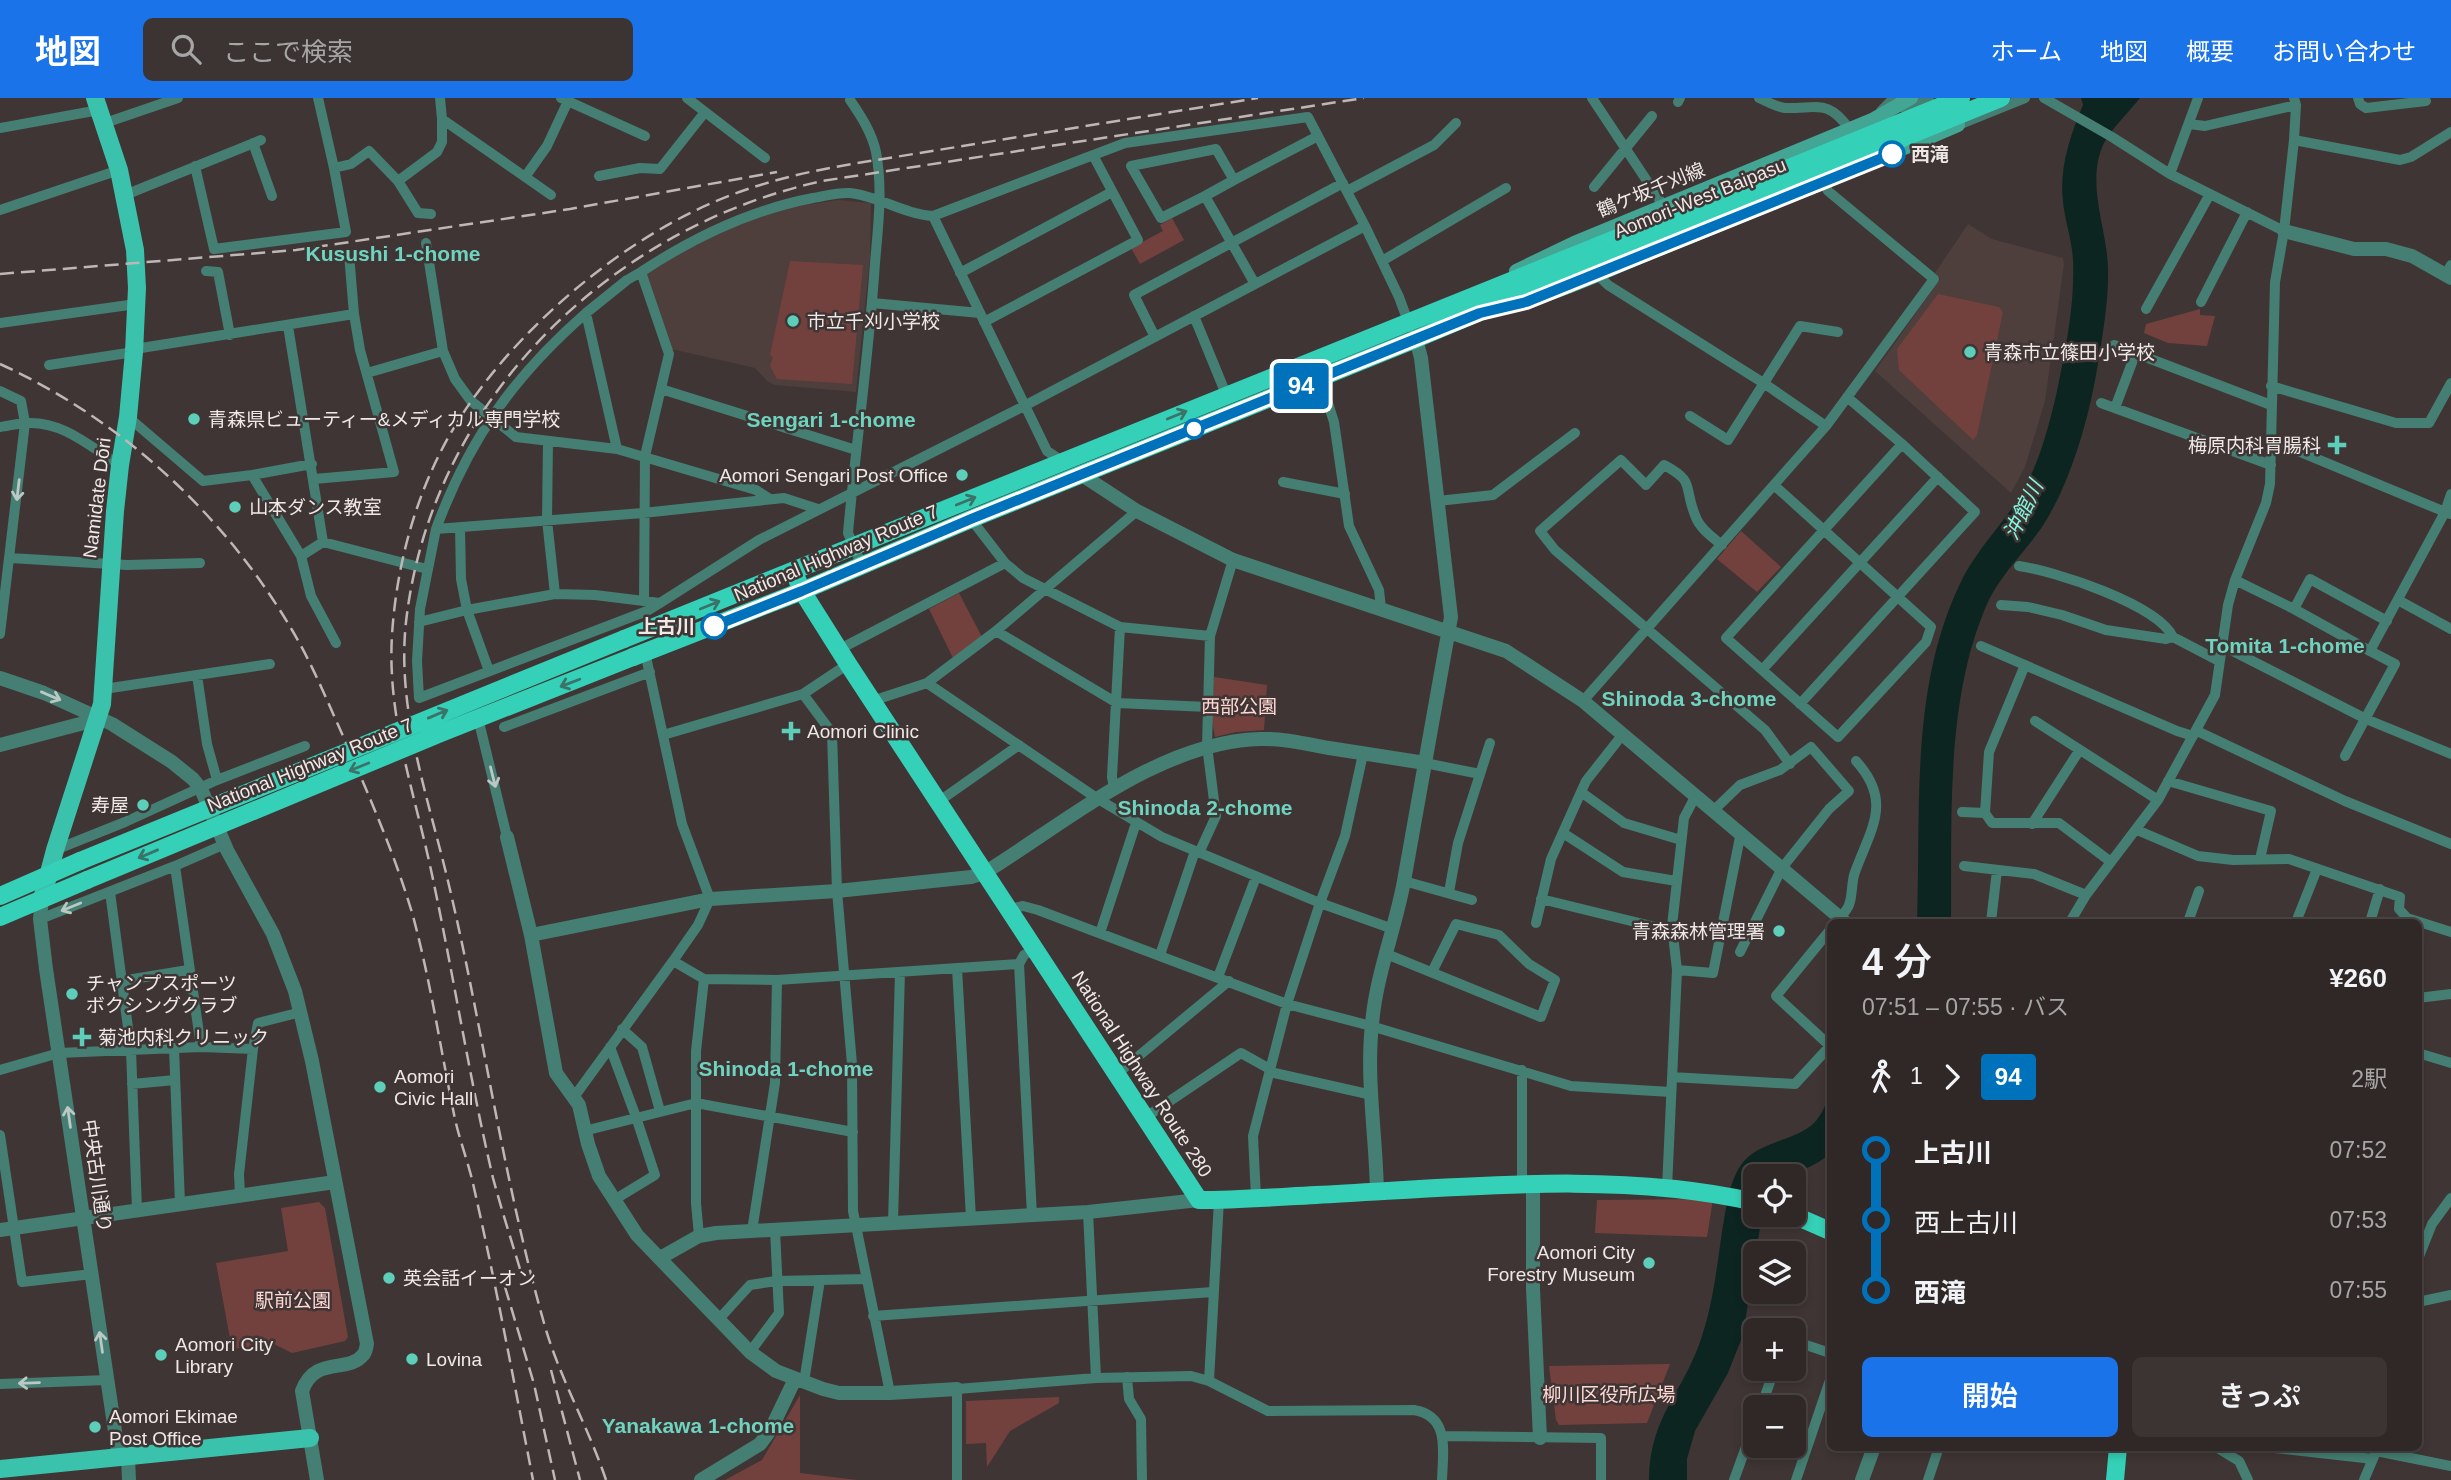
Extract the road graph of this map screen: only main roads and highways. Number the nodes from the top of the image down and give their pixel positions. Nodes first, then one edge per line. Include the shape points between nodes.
1 (1912, 98) edge
2 (1947, 98) edge
3 (1961, 98) edge
4 (2001, 98) edge
5 (100, 110) edge
6 (1601, 259) junction
7 (1407, 321) junction
8 (1416, 339) joint
9 (794, 572) junction
10 (802, 591) junction
11 (48, 876) junction
12 (0, 896) edge
13 (42, 900) junction
14 (0, 917) edge
15 (1743, 1199) edge
16 (1806, 1221) edge
17 (1827, 1230) edge
18 (310, 1438) road end
19 (2118, 1451) edge
20 (0, 1469) edge
21 (2115, 1480) edge

1 - 7 main road, 鶴ケ坂千刈線 via 1850,130 1574,243 1426,308
2 - 6 main road via 1958,125 1824,183
3 - 6 highway, Aomori-West Baipasu, bridge
4 - 6 highway, Aomori-West Baipasu, bridge
5 - 11 main road, Namidate Dōri via 119,170 135,250 134,351 110,565 104,689 99,719
6 - 7 highway, Aomori-West Baipasu
6 - 8 highway, Aomori-West Baipasu
9 -> 7 highway, National Highway Route 7
8 - 10 highway, National Highway Route 7
9 - 10 highway, National Highway Route 280
11 -> 9 highway, National Highway Route 7, bridge
10 -> 13 highway, National Highway Route 7, bridge via 478,718
10 - 15 highway, National Highway Route 280 via 1199,1199 1527,1185 1667,1188
11 - 12 highway, National Highway Route 7
11 - 13 main road, Namidate Dōri
13 - 14 highway, National Highway Route 7
16 - 17 highway
18 - 20 main road
19 - 21 highway

